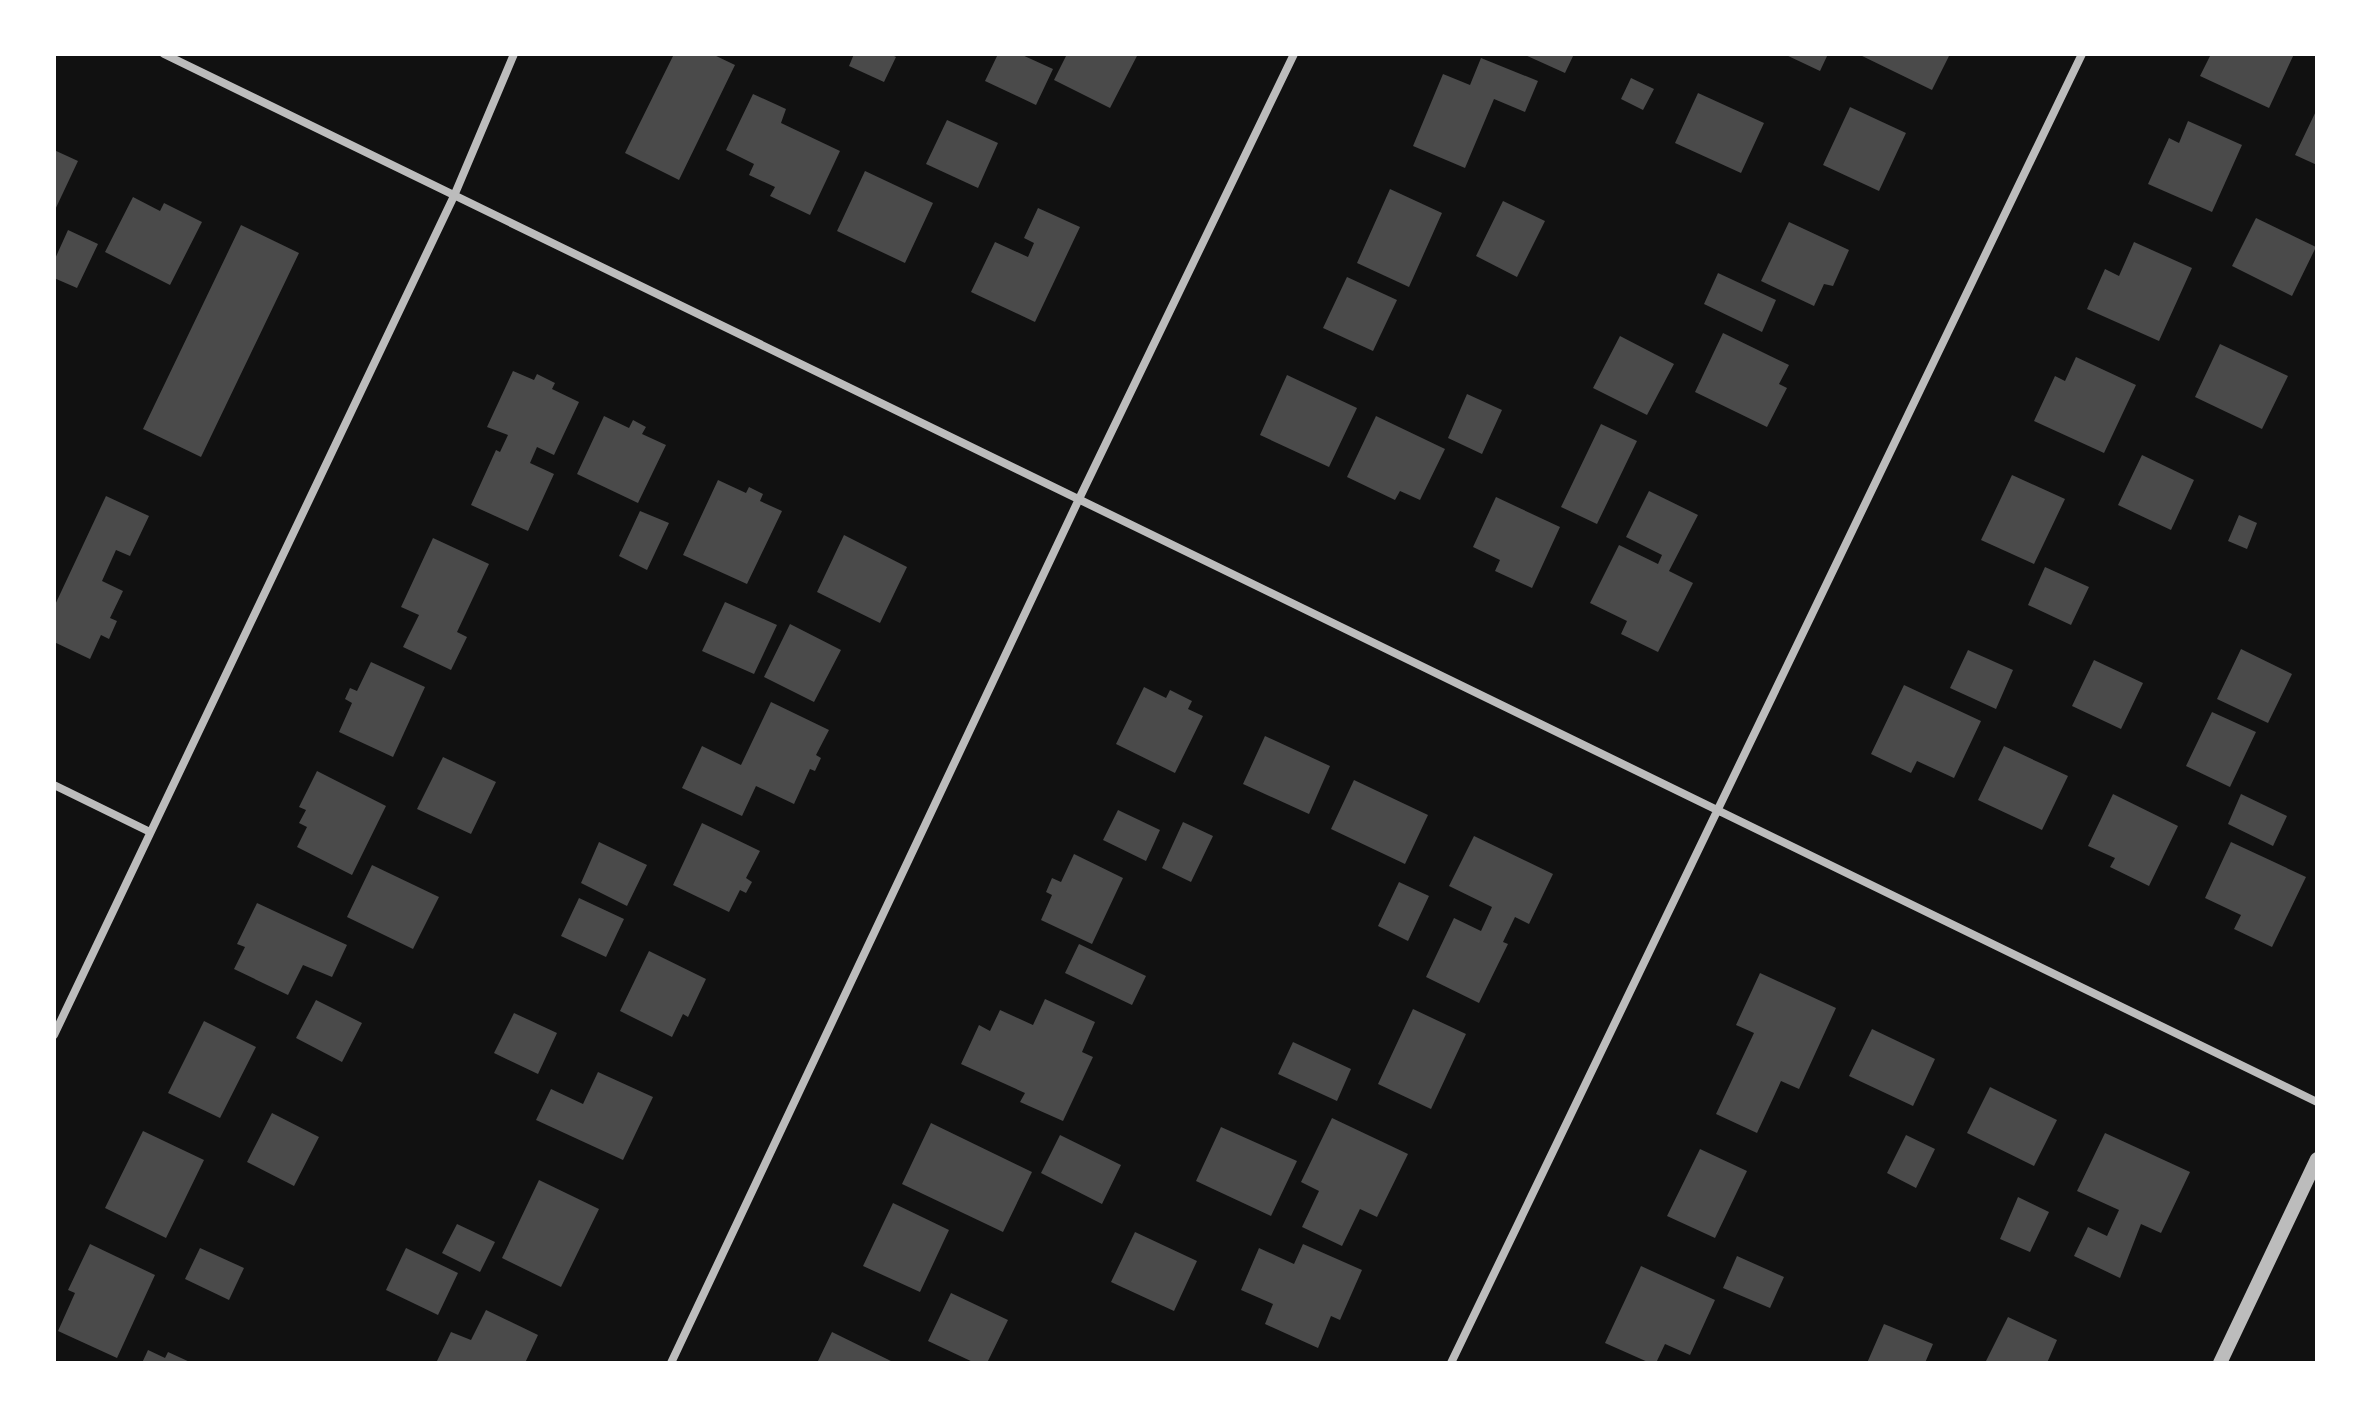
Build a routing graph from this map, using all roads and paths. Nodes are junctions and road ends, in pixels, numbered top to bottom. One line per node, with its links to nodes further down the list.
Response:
1 (164, 54): 5 (street)
2 (514, 54): 5 (street)
3 (1294, 54): 6 (street)
4 (2082, 54): 8 (street)
5 (454, 196): 6 (street); 9 (street)
6 (1079, 499): 8 (street); 13 (street)
7 (54, 785): 9 (street)
8 (1717, 810): 11 (street); 14 (street)
9 (150, 832): 10 (street)
10 (54, 1035)
11 (2317, 1102)
12 (2317, 1159): 15 (street)
13 (671, 1363)
14 (1451, 1363)
15 (2220, 1363)

